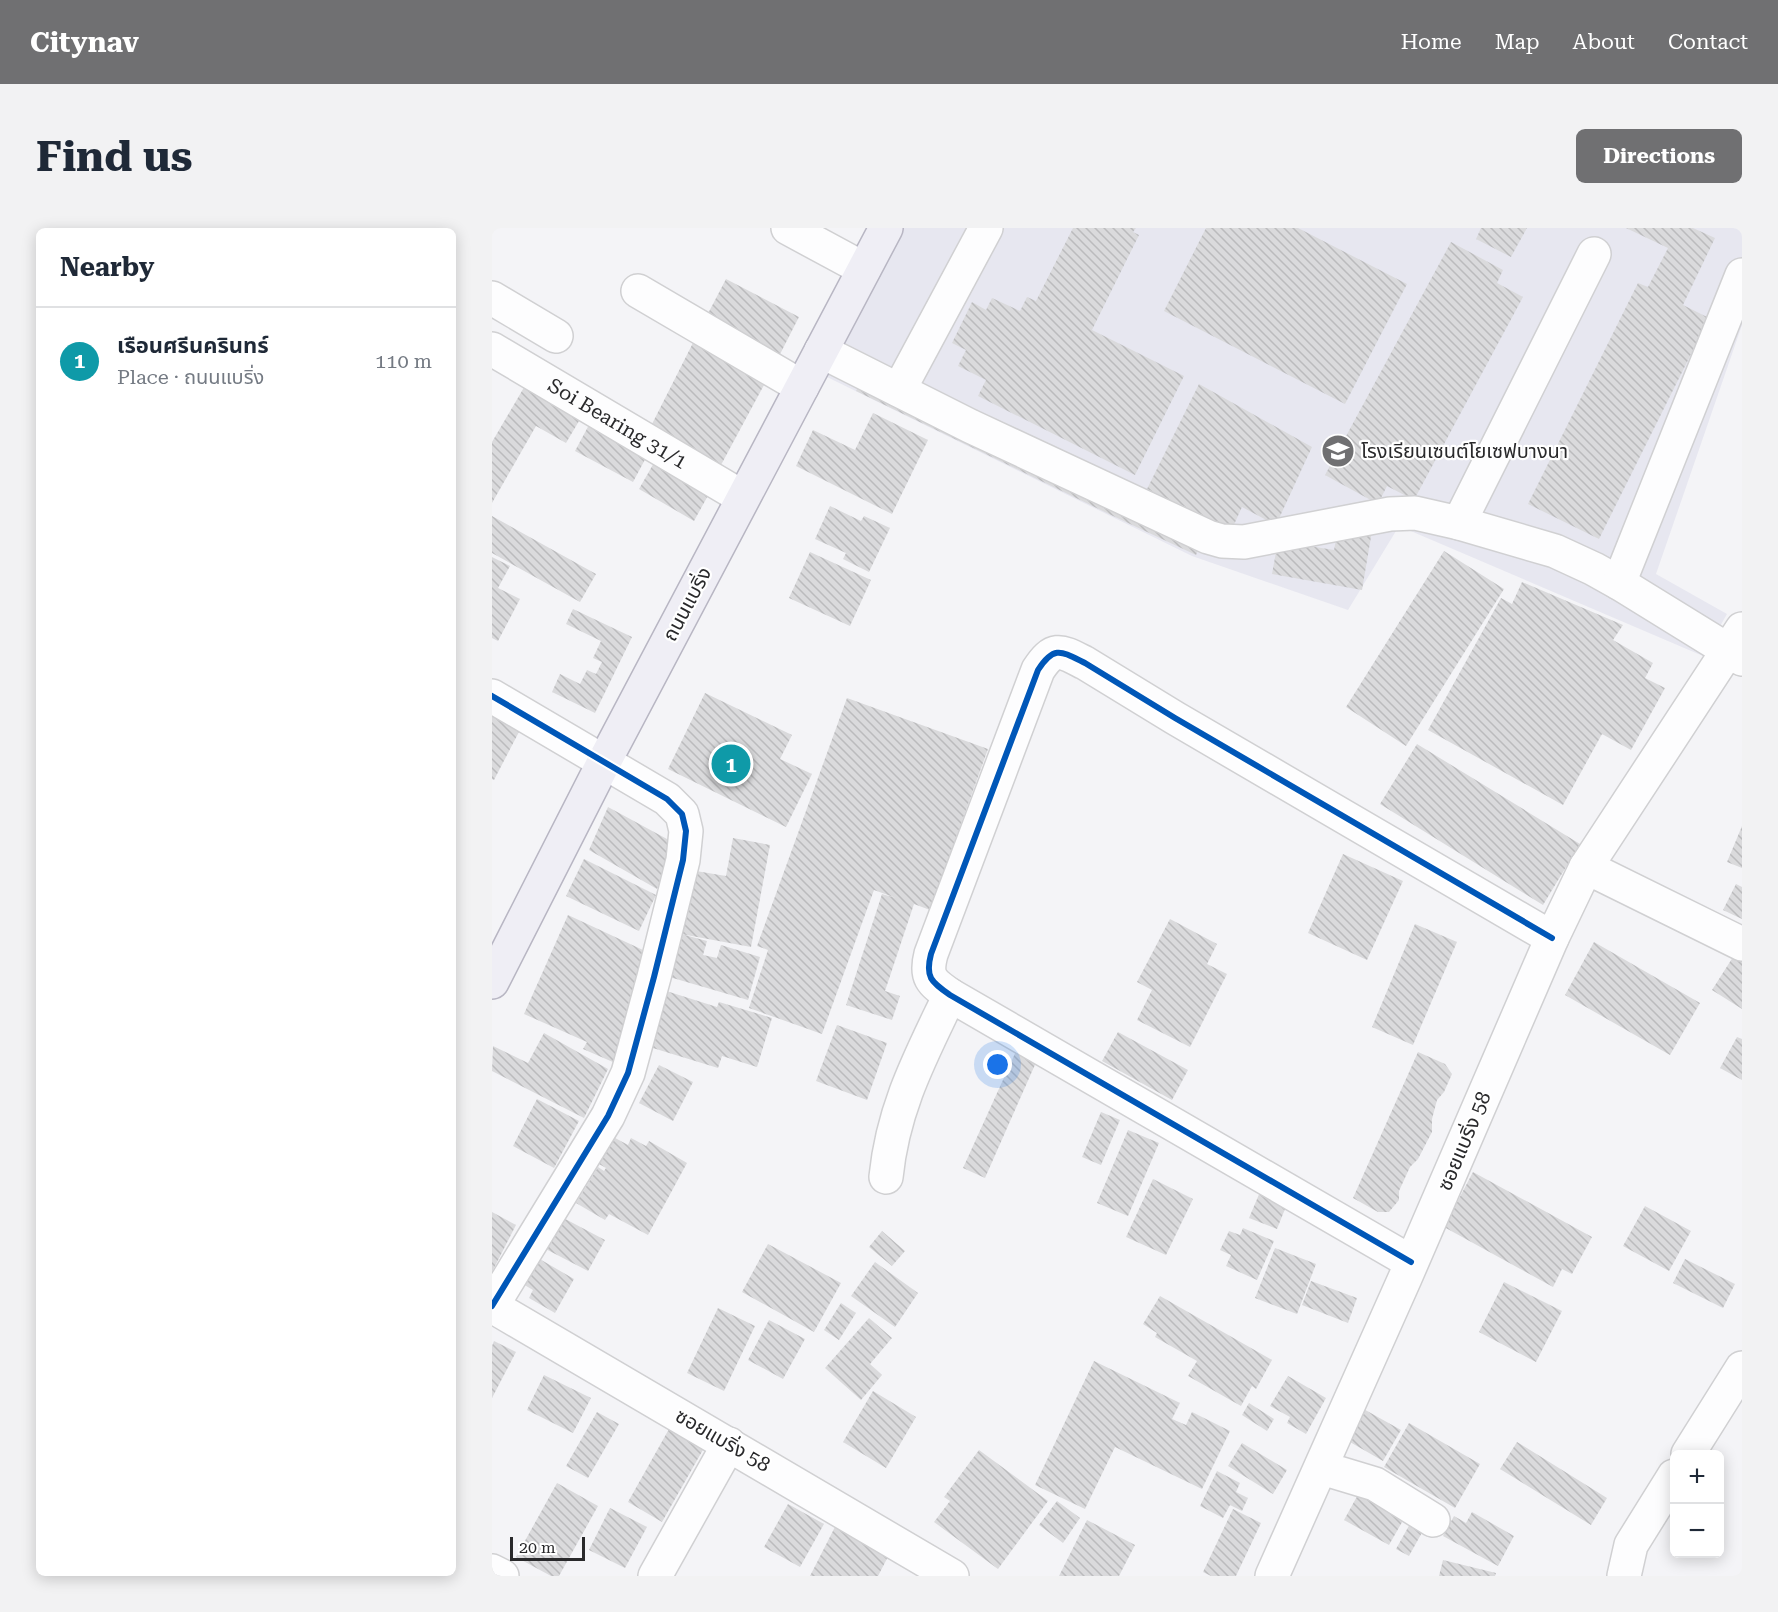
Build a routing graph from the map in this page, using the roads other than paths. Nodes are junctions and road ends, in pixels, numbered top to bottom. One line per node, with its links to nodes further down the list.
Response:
1 (788, 228): 5 (street)
2 (886, 228): 5 (main road, ถนนแบริ่ง)
3 (986, 228): 13 (street)
4 (1594, 254): 15 (street)
5 (864, 269): 11 (main road, ถนนแบริ่ง)
6 (1742, 274): 16 (street)
7 (638, 291): 12 (street)
8 (492, 298): 9 (street)
9 (556, 336)
10 (492, 348): 14 (street, Soi Bearing 31/1)
11 (821, 351): 12 (main road, ถนนแบริ่ง); 13 (street)
12 (802, 387): 14 (main road, ถนนแบริ่ง)
13 (899, 390): 15 (street)
14 (742, 497): 19 (main road, ถนนแบริ่ง)
15 (1459, 523): 16 (street)
16 (1620, 583): 17 (street)
17 (1737, 646): 20 (street, ซอยแบริ่ง 58)
18 (492, 696): 19 (street)
19 (604, 762): 23 (main road, ถนนแบริ่ง); 27 (street)
20 (1586, 867): 21 (street, ซอยแบริ่ง 58); 22 (street)
21 (1552, 938): 24 (street); 26 (street, ซอยแบริ่ง 58)
22 (1742, 944)
23 (492, 982)
24 (950, 995): 25 (street); 26 (street)
25 (886, 1177)
26 (1411, 1262): 31 (street, ซอยแบริ่ง 58)
27 (492, 1306): 29 (street, ซอยแบริ่ง 58)
28 (1742, 1368): 30 (street)
29 (729, 1444): 34 (street, ซอยแบริ่ง 58); 37 (street)
30 (1691, 1450)
31 (1322, 1468): 33 (street); 39 (street, ซอยแบริ่ง 58)
32 (1670, 1482): 40 (street)
33 (1432, 1520)
34 (908, 1565): 38 (street, ซอยแบริ่ง 58)
35 (492, 1570): 36 (street)
36 (502, 1576)
37 (655, 1576)
38 (952, 1576)
39 (1272, 1576)
40 (1624, 1576)

